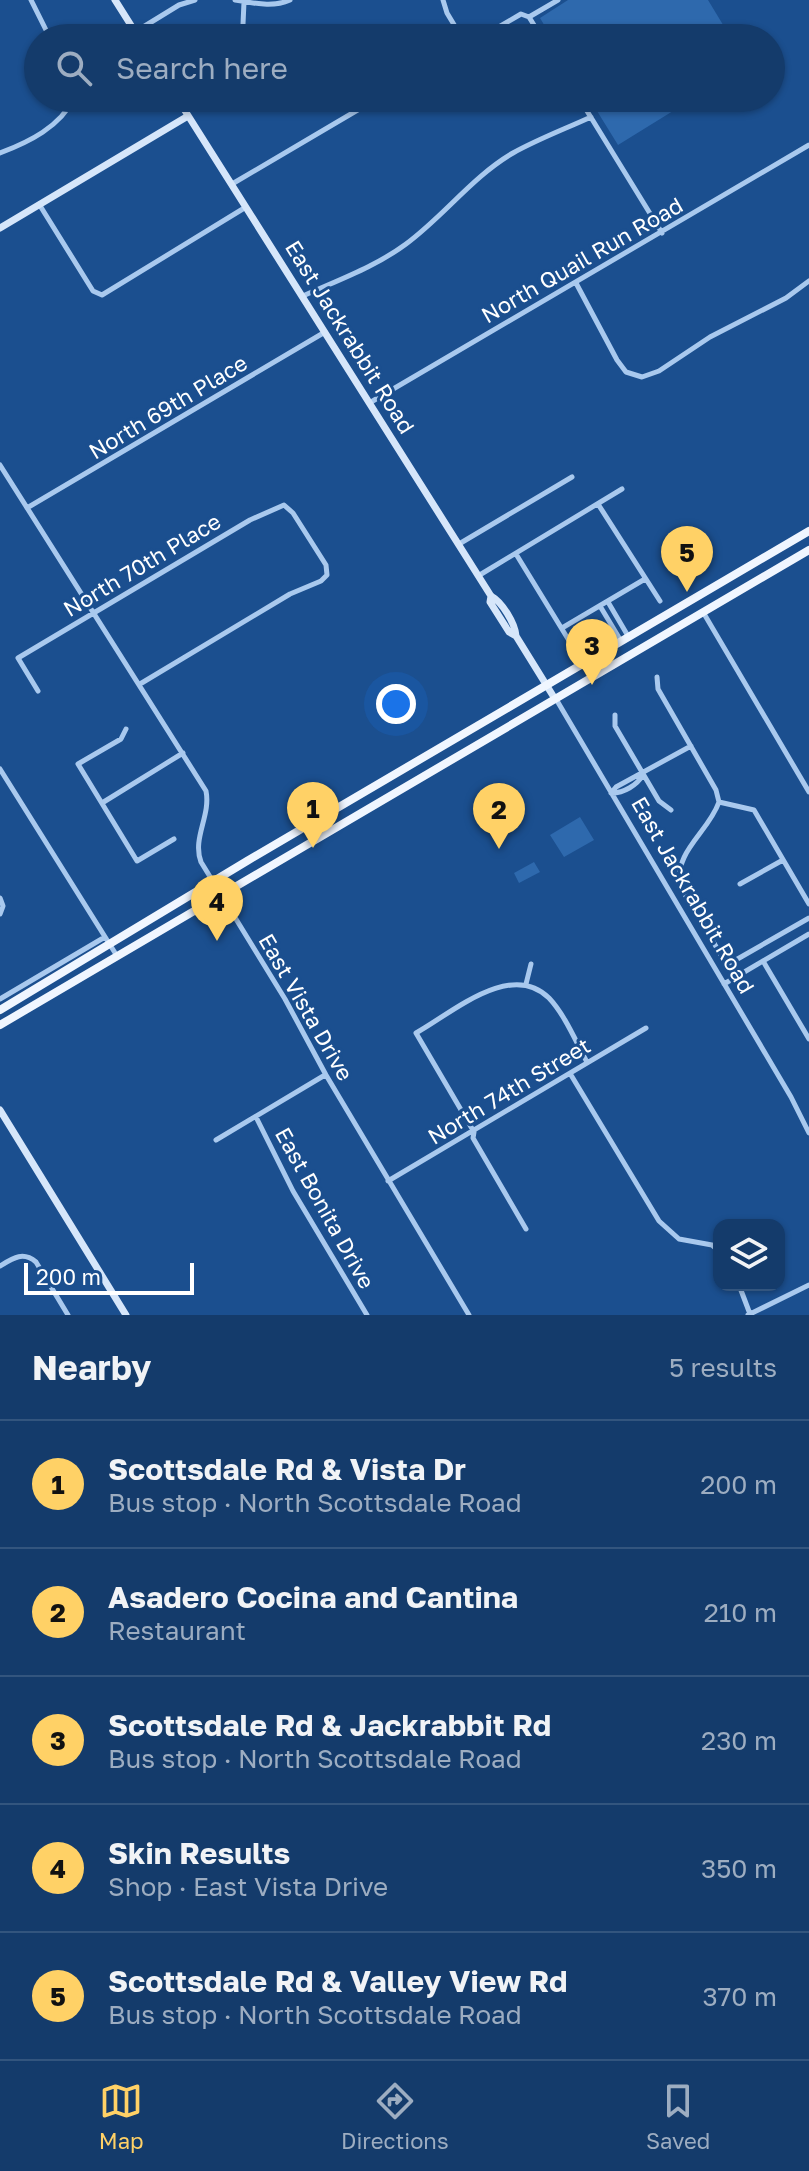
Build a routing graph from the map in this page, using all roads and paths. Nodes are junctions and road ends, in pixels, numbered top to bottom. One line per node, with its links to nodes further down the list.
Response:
1 (31, 0): 11 (street)
2 (115, 0): 12 (street)
3 (195, 0): 13 (street)
4 (235, 0): 8 (street)
5 (290, 0): 9 (street)
6 (443, 0): 15 (street)
7 (558, 0): 10 (street)
8 (244, 2): 9 (street); 14 (street)
9 (280, 2)
10 (529, 17): 16 (street); 17 (street)
11 (43, 24)
12 (130, 24)
13 (152, 24)
14 (243, 24)
15 (454, 24)
16 (504, 24)
17 (533, 24)
18 (66, 112): 25 (street)
19 (186, 112): 22 (street, East Jackrabbit Road)
20 (354, 112): 26 (street)
21 (588, 112): 23 (street)
22 (188, 116): 26 (street, East Jackrabbit Road); 27 (street)
23 (591, 117): 30 (street); 33 (street)
24 (809, 145): 30 (street, North Quail Run Road)
25 (0, 153)
26 (232, 184): 28 (street, East Jackrabbit Road)
27 (39, 204): 28 (street); 29 (street)
28 (246, 207): 33 (street, East Jackrabbit Road)
29 (0, 228)
30 (662, 233): 32 (street, North Quail Run Road)
31 (809, 281): 32 (street)
32 (576, 283): 35 (street, North Quail Run Road)
33 (303, 296): 34 (street, East Jackrabbit Road)
34 (325, 332): 35 (street, East Jackrabbit Road); 40 (street, North 69th Place)
35 (371, 402): 42 (street, East Jackrabbit Road)
36 (0, 466): 40 (street, East Vista Drive)
37 (572, 477): 42 (street)
38 (622, 489): 39 (street)
39 (598, 504): 44 (street); 46 (street)
40 (27, 508): 50 (street, East Vista Drive)
41 (809, 531): 53 (main road)
42 (459, 544): 45 (street, East Jackrabbit Road)
43 (809, 550): 51 (main road)
44 (516, 554): 45 (street); 52 (street)
45 (478, 576): 57 (street, East Jackrabbit Road)
46 (645, 579): 47 (street); 48 (street)
47 (660, 601)
48 (608, 602): 49 (street); 53 (street)
49 (600, 606): 52 (street); 53 (street)
50 (94, 612): 56 (street, East Vista Drive); 56 (street, North 70th Place); 58 (street, North 70th Place)
51 (703, 612): 59 (main road); 70 (street)
52 (562, 628): 54 (street)
53 (625, 639): 57 (main road)
54 (576, 652)
55 (657, 677): 62 (street)
56 (140, 684): 63 (street, East Vista Drive)
57 (546, 685): 59 (street, East Jackrabbit Road); 64 (main road)
58 (38, 691)
59 (555, 699): 65 (main road); 71 (street, East Jackrabbit Road)
60 (615, 715): 67 (street)
61 (126, 729): 73 (street)
62 (691, 746): 67 (street); 72 (street)
63 (183, 753): 73 (street); 77 (street, East Vista Drive)
64 (429, 754): 65 (main road); 68 (main road)
65 (437, 768): 69 (main road)
66 (0, 769): 85 (street)
67 (643, 774): 71 (street); 74 (street)
68 (393, 775): 69 (main road); 77 (main road)
69 (400, 790): 79 (main road)
70 (809, 792)
71 (611, 793): 90 (street, East Jackrabbit Road)
72 (719, 802): 76 (street); 83 (street)
73 (102, 803): 75 (street)
74 (671, 810)
75 (174, 839)
76 (783, 860): 78 (street); 81 (street)
77 (213, 882): 79 (street, East Vista Drive); 85 (main road)
78 (740, 884)
79 (221, 895): 86 (main road); 97 (street, East Vista Drive)
80 (0, 898): 82 (street)
81 (809, 904)
82 (1, 912)
83 (809, 918)
84 (809, 934): 87 (street)
85 (108, 941): 86 (street); 91 (street); 92 (main road)
86 (117, 956): 93 (main road)
87 (763, 961): 90 (street); 95 (street)
88 (531, 964): 89 (street)
89 (526, 984): 96 (street); 101 (street)
90 (724, 984): 102 (street, East Jackrabbit Road)
91 (0, 999)
92 (0, 1010)
93 (0, 1025)
94 (646, 1028): 96 (street, North 74th Street)
95 (809, 1039)
96 (587, 1062): 98 (street, North 74th Street)
97 (326, 1075): 100 (street); 104 (street, East Vista Drive)
98 (571, 1075): 101 (street, North 74th Street); 106 (street)
99 (0, 1110): 111 (street)
100 (256, 1117): 103 (street); 112 (street, East Bonita Drive)
101 (474, 1132): 104 (street, North 74th Street); 105 (street)
102 (809, 1133)
103 (216, 1140)
104 (388, 1181): 113 (street, East Vista Drive)
105 (526, 1229)
106 (713, 1246)
107 (0, 1266): 110 (street)
108 (809, 1285): 114 (street)
109 (741, 1291): 114 (street)
110 (68, 1315)
111 (126, 1315)
112 (367, 1315)
113 (469, 1315)
114 (750, 1315)

